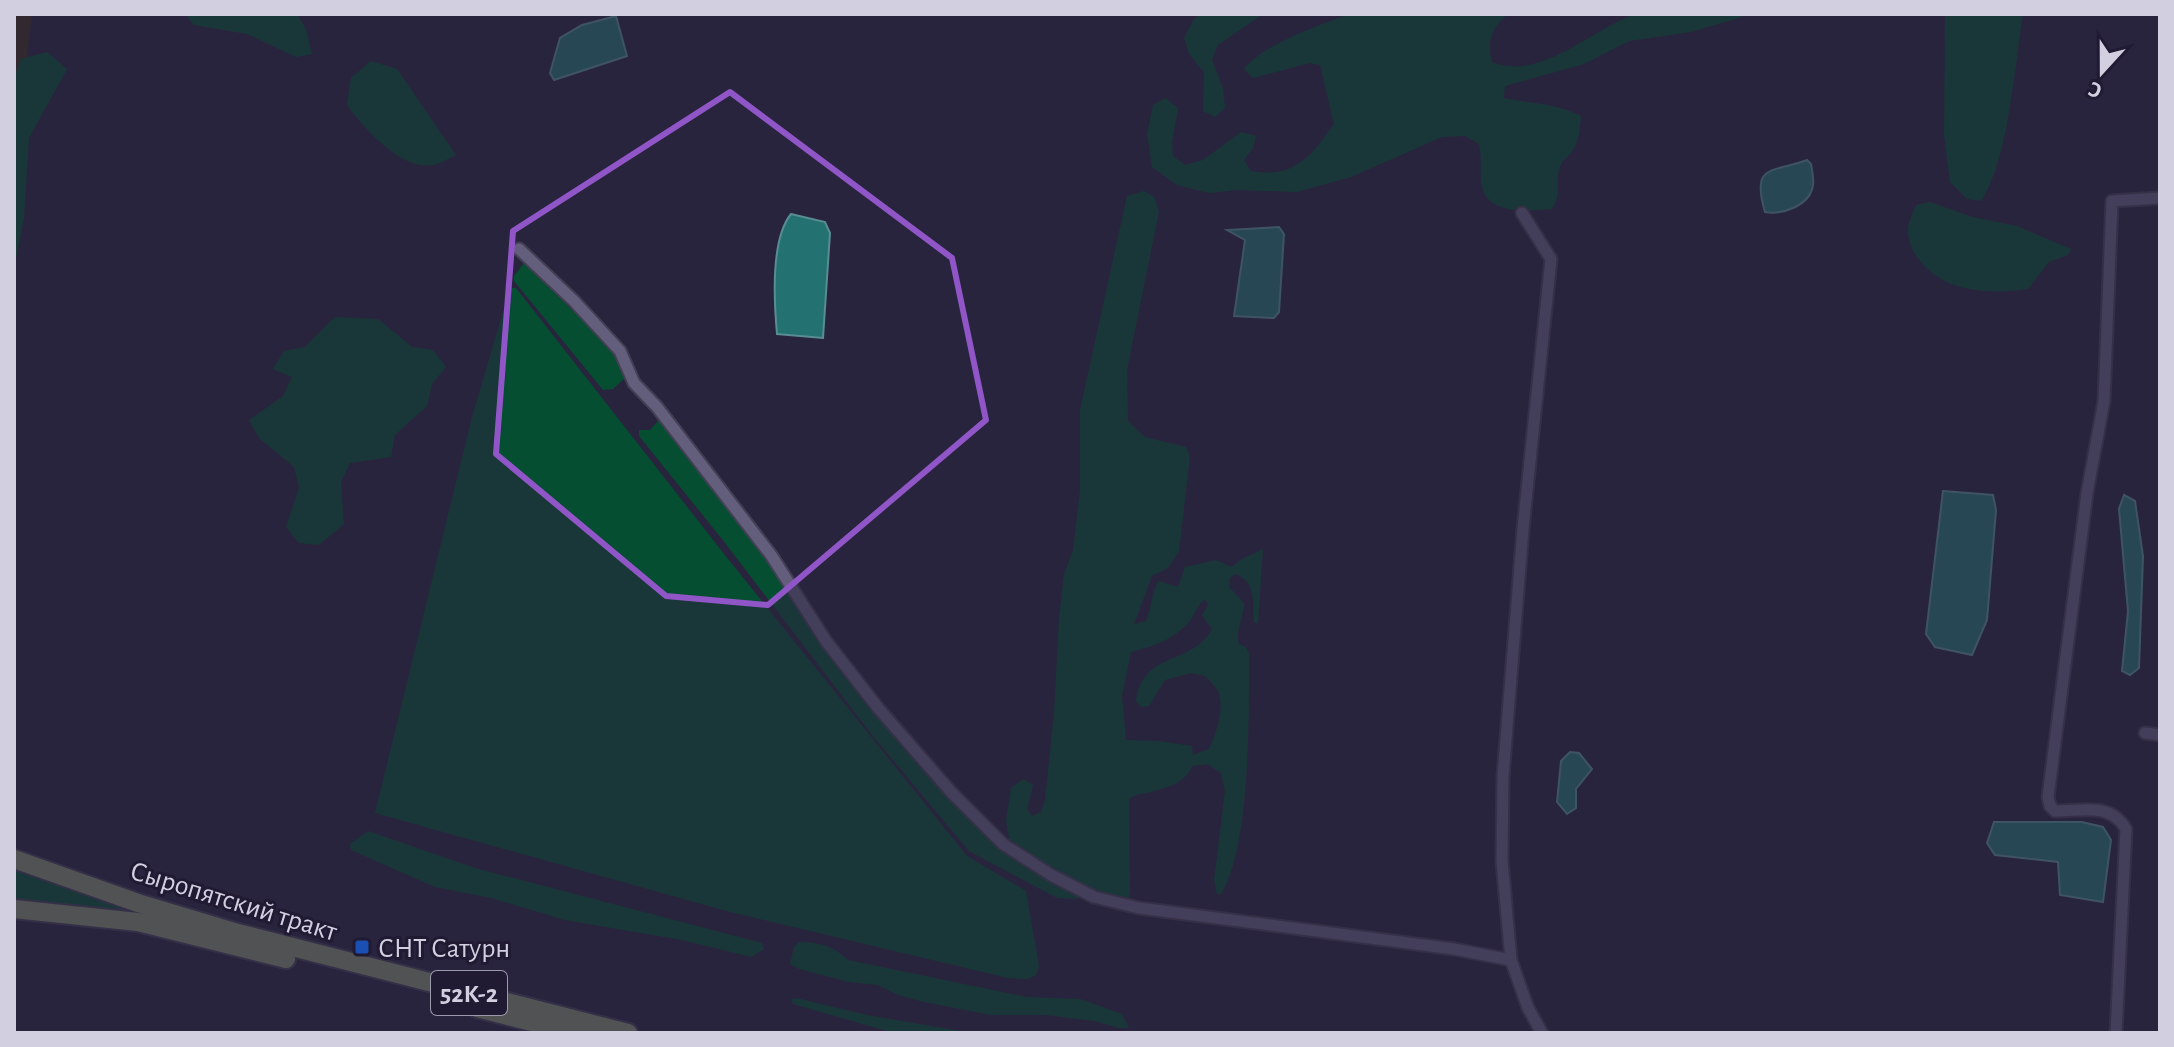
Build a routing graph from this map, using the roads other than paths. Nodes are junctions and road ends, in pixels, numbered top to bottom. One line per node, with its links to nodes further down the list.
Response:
1 (2160, 198): 12 (street)
2 (1522, 213): 8 (street)
3 (519, 249): 8 (street)
4 (2145, 733): 5 (street)
5 (2160, 735)
6 (14, 859): 10 (main road, Сыропятский тракт / 52К-2)
7 (14, 909): 9 (main road, Сыропятский тракт / 52К-2)
8 (1511, 960): 11 (street)
9 (575, 1033)
10 (628, 1033)
11 (1542, 1033)
12 (2116, 1033)

